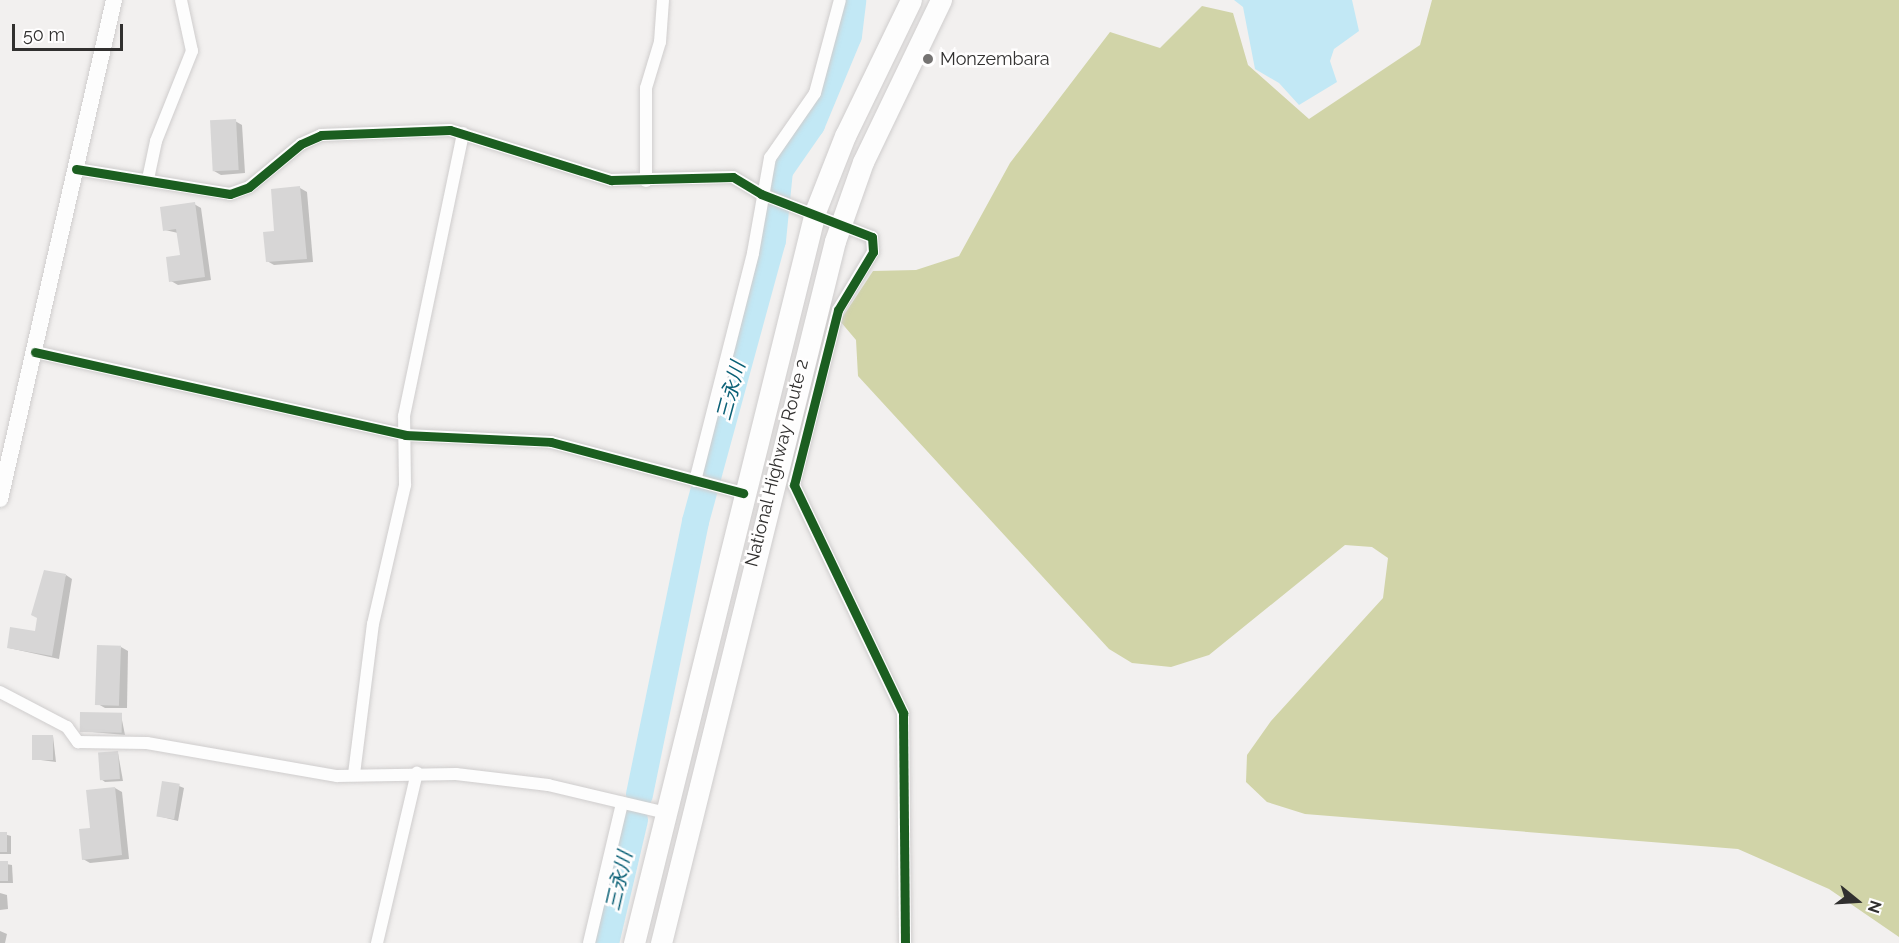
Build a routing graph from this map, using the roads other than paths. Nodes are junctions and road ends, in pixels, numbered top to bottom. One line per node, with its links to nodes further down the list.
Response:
1 (114, 0): 8 (street)
2 (181, 0): 9 (street)
3 (663, 0): 10 (street)
4 (840, 0): 11 (street)
5 (911, 0): 12 (highway, National Highway Route 2)
6 (941, 0): 13 (highway, National Highway Route 2)
7 (463, 133): 9 (street); 10 (street); 15 (street)
8 (76, 169): 9 (street); 14 (street)
9 (148, 179)
10 (646, 181): 11 (street)
11 (764, 195): 12 (street); 17 (street)
12 (807, 209): 13 (street); 18 (highway, National Highway Route 2)
13 (842, 221): 28 (highway, National Highway Route 2); 29 (street)
14 (35, 352): 15 (street); 16 (street)
15 (405, 435): 17 (street); 22 (street)
16 (5, 455): 19 (street)
17 (698, 482): 18 (street)
18 (734, 491): 24 (highway, National Highway Route 2)
19 (0, 499)
20 (0, 692): 22 (street)
21 (417, 773): 22 (street); 23 (street); 25 (street)
22 (354, 774)
23 (622, 803): 24 (street); 26 (street)
24 (666, 813): 27 (highway, National Highway Route 2)
25 (377, 943)
26 (589, 943)
27 (634, 943)
28 (661, 943)
29 (905, 943)

